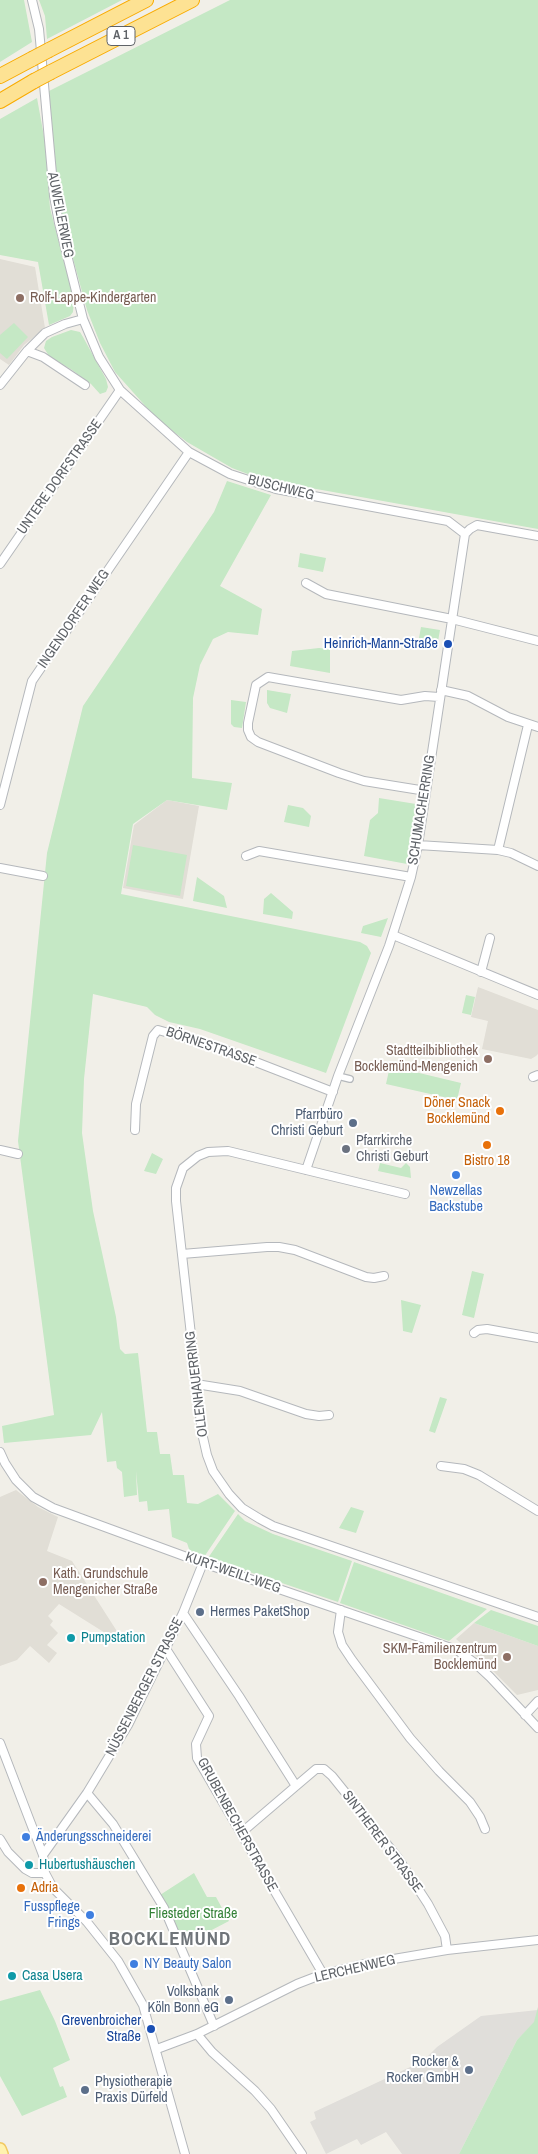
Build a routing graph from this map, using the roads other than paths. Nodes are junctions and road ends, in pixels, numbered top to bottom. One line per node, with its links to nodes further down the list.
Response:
1 (32, 0): 6 (street, AUWEILERWEG)
2 (146, 0): 4 (highway, A 1, bridge)
3 (192, 0): 5 (highway, A 1, bridge)
4 (0, 76)
5 (0, 101)
6 (83, 319): 7 (street); 10 (street, AUWEILERWEG)
7 (27, 350): 8 (street); 9 (street)
8 (0, 385)
9 (85, 385)
10 (120, 390): 11 (street, BUSCHWEG); 14 (street, UNTERE DORFSTRASSE)
11 (189, 452): 12 (street, BUSCHWEG); 22 (street, INGENDORFER WEG)
12 (468, 531): 13 (street); 16 (street, SCHUMACHERRING)
13 (538, 536)
14 (0, 564)
15 (306, 583): 16 (street)
16 (452, 619): 17 (street); 18 (street, SCHUMACHERRING)
17 (538, 641)
18 (440, 694): 19 (street); 21 (street, SCHUMACHERRING); 21 (street)
19 (528, 725): 20 (street); 24 (street)
20 (538, 728)
21 (426, 791): 23 (street, SCHUMACHERRING)
22 (0, 805)
23 (418, 845): 24 (street); 29 (street, SCHUMACHERRING)
24 (498, 850): 26 (street)
25 (246, 856): 29 (street)
26 (538, 866)
27 (0, 868): 28 (street)
28 (43, 876)
29 (411, 877): 30 (street, SCHUMACHERRING)
30 (393, 935): 32 (street); 34 (street, SCHUMACHERRING)
31 (490, 938): 32 (street)
32 (481, 972): 33 (street)
33 (538, 995)
34 (338, 1076): 35 (street); 36 (street, SCHUMACHERRING)
35 (350, 1079)
36 (333, 1092): 37 (street, BÖRNESTRASSE); 40 (street, SCHUMACHERRING)
37 (135, 1130)
38 (0, 1150): 39 (street)
39 (18, 1154)
40 (306, 1170): 41 (street, OLLENHAUERRING); 42 (street, OLLENHAUERRING)
41 (405, 1194)
42 (182, 1254): 43 (street); 46 (street, OLLENHAUERRING)
43 (384, 1276)
44 (474, 1333): 45 (street)
45 (538, 1338)
46 (196, 1384): 47 (street); 54 (street, OLLENHAUERRING)
47 (329, 1415)
48 (0, 1452): 51 (street, KURT-WEILL-WEG)
49 (441, 1466): 50 (street)
50 (538, 1511)
51 (203, 1563): 52 (street, KURT-WEILL-WEG); 53 (street, NÜSSENBERGER STRASSE)
52 (341, 1610): 57 (street, KURT-WEILL-WEG); 62 (street)
53 (183, 1613): 55 (street, NÜSSENBERGER STRASSE); 60 (street)
54 (538, 1617)
55 (166, 1649): 61 (street, NÜSSENBERGER STRASSE); 63 (street, GRUBENBECHERSTRASSE)
56 (538, 1701): 57 (street)
57 (525, 1715): 58 (street, KURT-WEILL-WEG)
58 (538, 1728)
59 (0, 1742): 65 (street)
60 (296, 1786): 63 (street, SINTHERER STRASSE); 68 (street, SINTHERER STRASSE)
61 (87, 1793): 65 (street, NÜSSENBERGER STRASSE); 70 (street)
62 (485, 1829)
63 (241, 1833): 69 (street, GRUBENBECHERSTRASSE)
64 (0, 1839): 66 (street)
65 (44, 1855): 66 (street)
66 (45, 1873): 72 (street)
67 (538, 1940): 68 (street, LERCHENWEG)
68 (448, 1950): 69 (street, LERCHENWEG)
69 (323, 1974): 70 (street, LERCHENWEG)
70 (214, 2026): 71 (street, LERCHENWEG)
71 (197, 2034): 72 (street, LERCHENWEG); 76 (street)
72 (157, 2049): 75 (street)
73 (0, 2149): 74 (main road)
74 (2, 2154)
75 (185, 2154)
76 (302, 2154)

